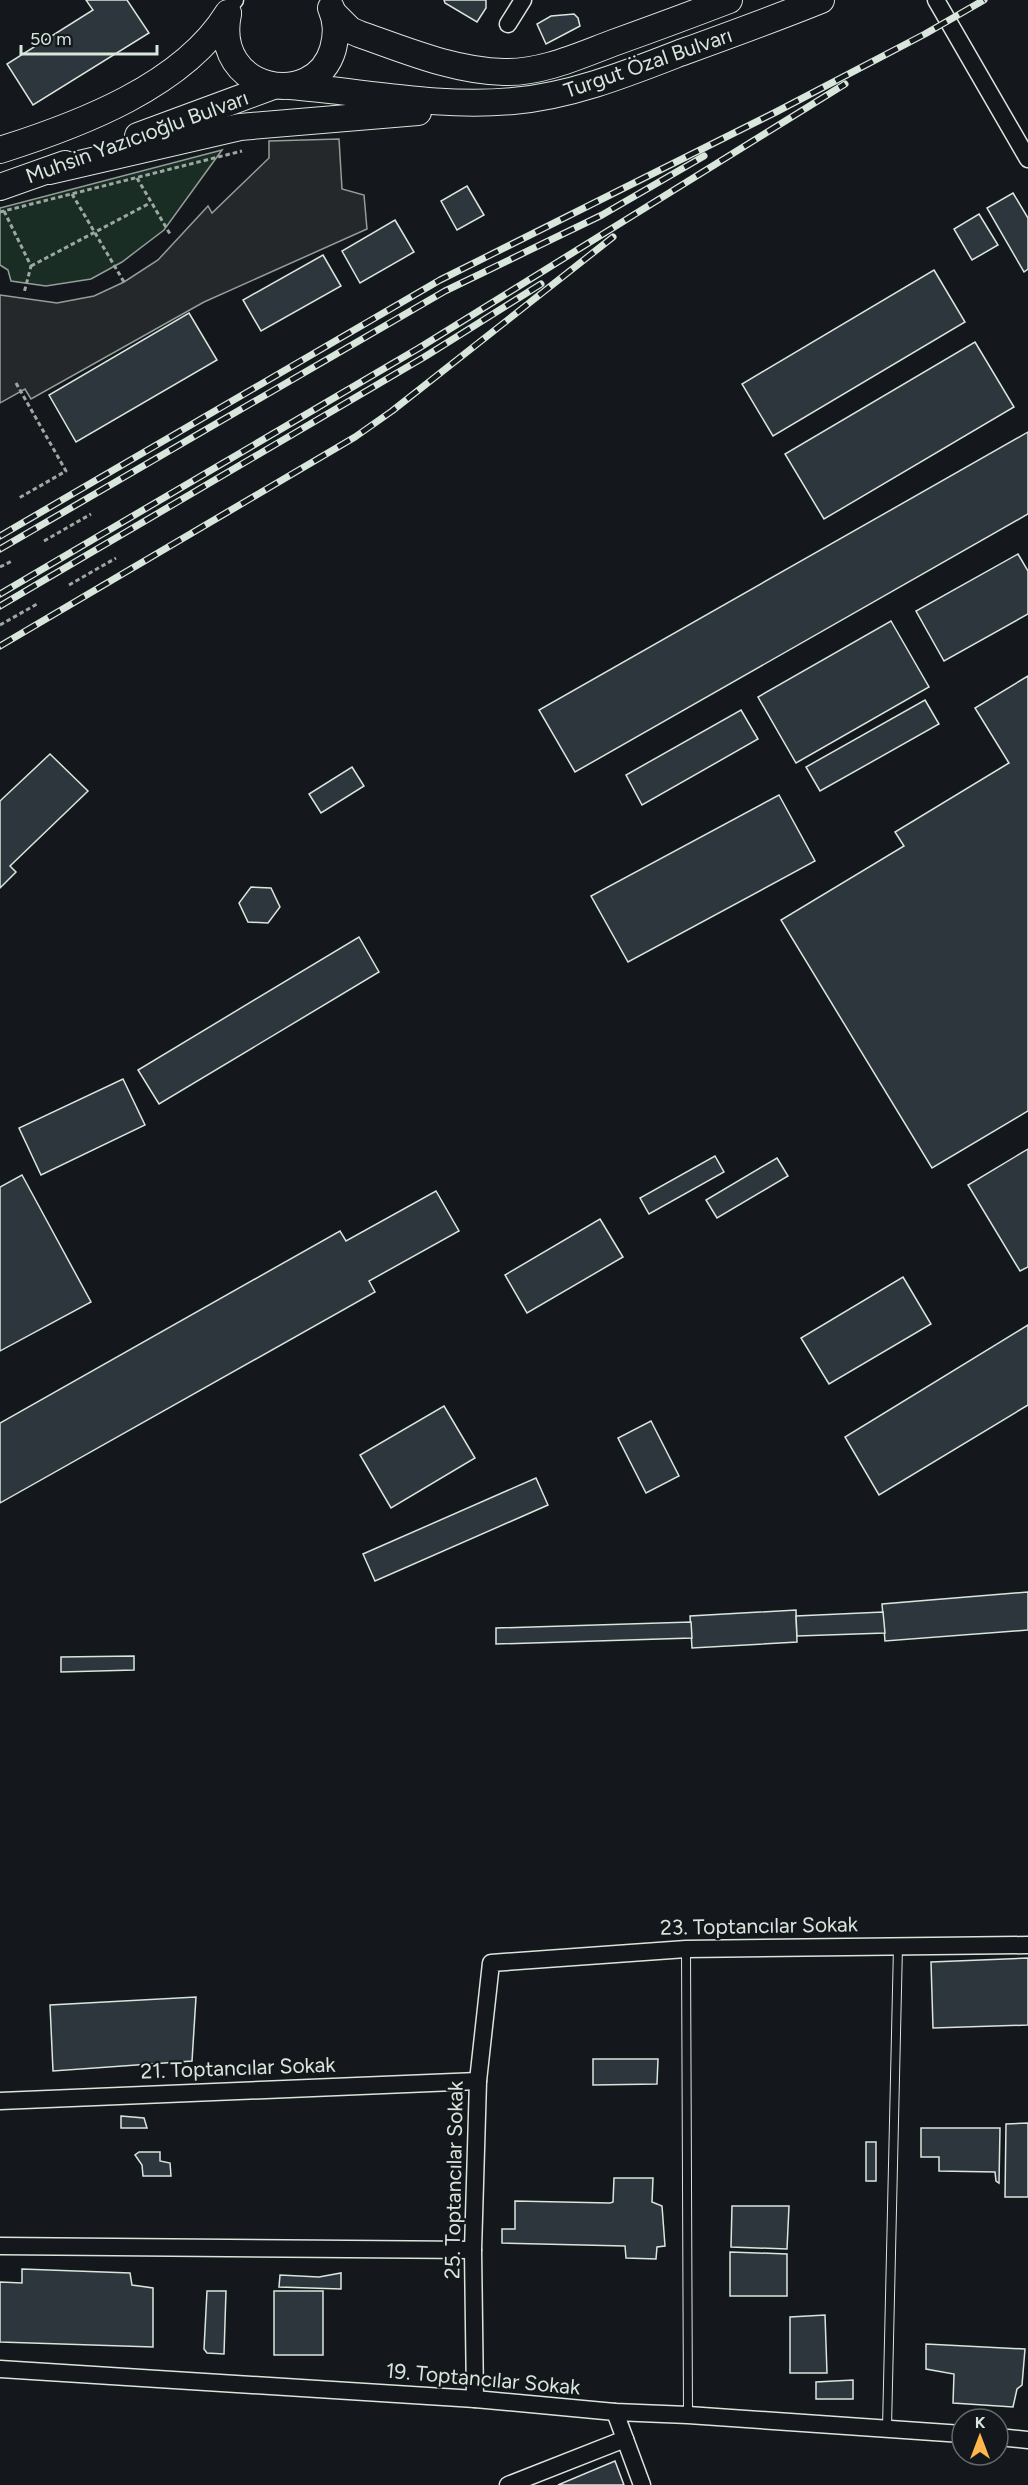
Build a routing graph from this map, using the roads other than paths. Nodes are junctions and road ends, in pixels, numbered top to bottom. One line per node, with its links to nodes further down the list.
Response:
1 (523, 0): 7 (street)
2 (729, 0): 6 (main road, Turgut Özal Bulvarı)
3 (821, 0): 9 (main road, Turgut Özal Bulvarı)
4 (936, 0): 11 (street)
5 (233, 4): 8 (main road); 10 (main road, Muhsin Yazıcıoğlu Bulvarı)
6 (330, 5): 8 (main road, Muhsin Yazıcıoğlu Bulvarı)
7 (508, 24)
8 (281, 86): 9 (main road, Turgut Özal Bulvarı); 12 (main road, Muhsin Yazıcıoğlu Bulvarı)
9 (468, 103): 12 (main road)
10 (0, 150)
11 (1028, 159)
12 (49, 171): 13 (main road, Muhsin Yazıcıoğlu Bulvarı)
13 (1, 203)
14 (1028, 1945): 15 (street, 23. Toptancılar Sokak)
15 (898, 1946): 16 (street, 23. Toptancılar Sokak); 26 (lane)
16 (686, 1949): 17 (street, 23. Toptancılar Sokak); 25 (lane)
17 (491, 1963): 18 (street, 25. Toptancılar Sokak)
18 (478, 2081): 19 (street, 21. Toptancılar Sokak); 21 (street, 25. Toptancılar Sokak)
19 (0, 2101)
20 (0, 2246): 21 (street)
21 (473, 2250): 23 (street, 25. Toptancılar Sokak)
22 (0, 2369): 23 (street, 19. Toptancılar Sokak)
23 (476, 2399): 24 (street, 19. Toptancılar Sokak)
24 (615, 2412): 25 (street, 19. Toptancılar Sokak); 29 (street)
25 (688, 2415): 26 (street, 19. Toptancılar Sokak)
26 (887, 2428): 27 (street, 19. Toptancılar Sokak)
27 (950, 2433)
28 (1010, 2438): 30 (street)
29 (625, 2439): 31 (street); 32 (street)
30 (1028, 2440)
31 (508, 2485)
32 (642, 2485)

